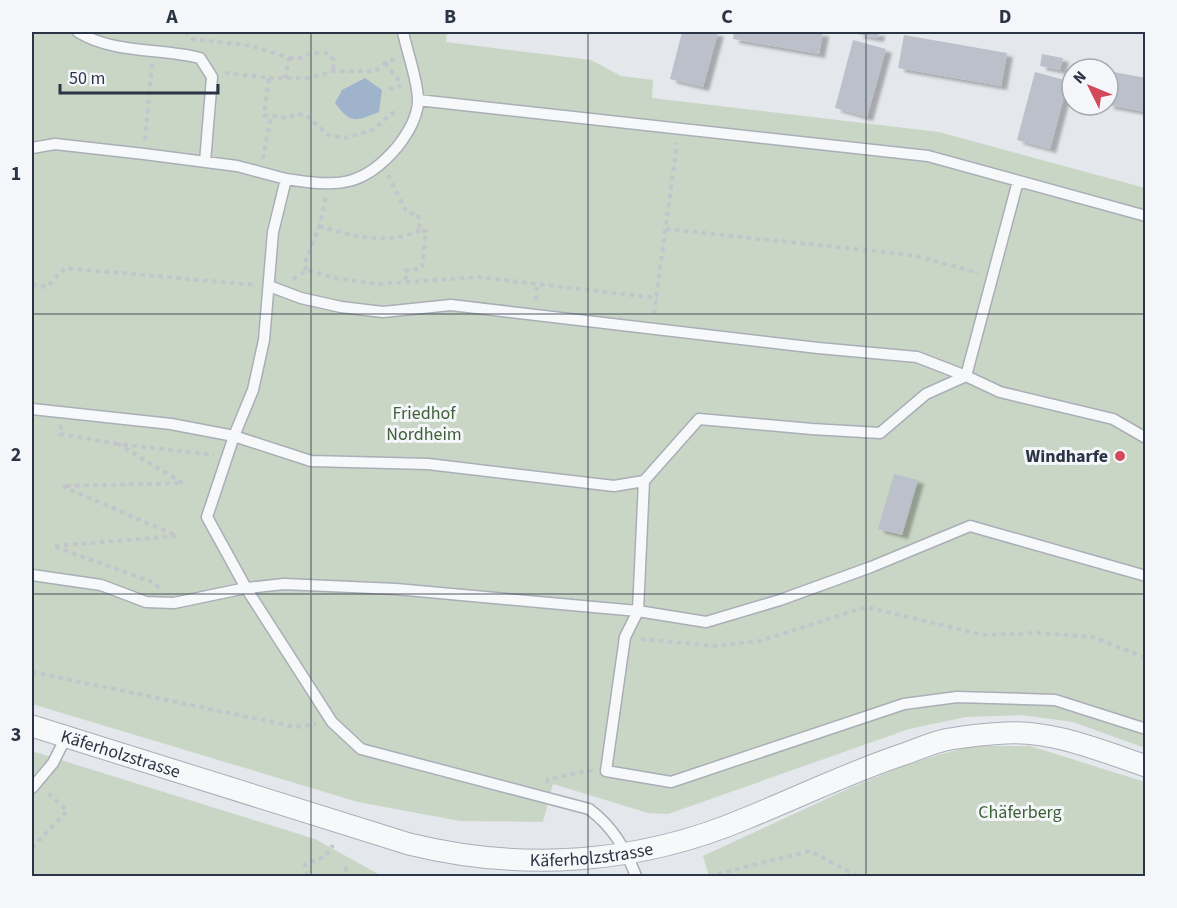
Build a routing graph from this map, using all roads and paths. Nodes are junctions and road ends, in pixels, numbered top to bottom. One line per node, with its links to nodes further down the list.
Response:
1 (78, 32): 4 (lane)
2 (185, 32): 6 (path)
3 (404, 32): 5 (lane)
4 (154, 51): 8 (lane); 20 (path)
5 (408, 54): 7 (path); 15 (lane)
6 (289, 58): 9 (path); 11 (path)
7 (385, 63): 9 (path); 12 (path)
8 (208, 71): 10 (path); 21 (lane)
9 (333, 71): 11 (path)
10 (269, 78): 11 (path); 17 (path)
11 (285, 78)
12 (402, 85): 13 (path); 14 (path)
13 (389, 89)
14 (402, 92)
15 (418, 100): 18 (lane); 22 (lane)
16 (403, 107): 17 (path)
17 (271, 116): 23 (path)
18 (679, 130): 25 (lane); 29 (path)
19 (32, 148): 20 (lane)
20 (144, 154): 21 (lane)
21 (205, 162): 23 (lane)
22 (383, 164): 26 (lane); 30 (path)
23 (260, 172): 24 (lane)
24 (286, 179): 26 (lane); 35 (lane)
25 (1018, 181): 27 (lane); 32 (lane)
26 (327, 184): 28 (path)
27 (1146, 216)
28 (320, 226): 30 (path); 31 (path)
29 (666, 229): 32 (path); 36 (path)
30 (420, 230): 33 (path)
31 (307, 270): 33 (path); 35 (path)
32 (993, 277): 38 (lane)
33 (406, 282): 36 (path)
34 (32, 285): 35 (path)
35 (273, 288): 37 (lane); 41 (lane)
36 (657, 298): 37 (path)
37 (653, 327): 38 (lane)
38 (966, 376): 42 (lane); 45 (lane)
39 (32, 409): 40 (lane)
40 (61, 413): 41 (lane); 43 (path)
41 (234, 436): 44 (lane); 45 (lane)
42 (1146, 438)
43 (118, 444): 44 (path); 49 (path)
44 (227, 456): 48 (lane)
45 (644, 481): 50 (lane)
46 (32, 575): 49 (lane)
47 (1146, 576): 50 (lane)
48 (246, 588): 49 (lane); 50 (lane); 54 (lane)
49 (174, 603)
50 (638, 611): 51 (lane)
51 (625, 637): 52 (path); 59 (lane)
52 (1146, 658)
53 (32, 672): 54 (path)
54 (332, 722): 62 (lane)
55 (32, 726): 57 (street, Käferholzstrasse)
56 (1146, 729): 59 (lane)
57 (66, 737): 60 (lane); 65 (street, Käferholzstrasse)
58 (1146, 766): 65 (street, Käferholzstrasse)
59 (606, 771): 62 (path)
60 (32, 788)
61 (49, 794): 64 (path)
62 (542, 797): 65 (lane)
63 (333, 845): 67 (path)
64 (32, 848)
65 (628, 855): 69 (lane)
66 (345, 867): 68 (path)
67 (307, 876)
68 (348, 876)
69 (636, 876)
70 (709, 876): 71 (path)
71 (857, 876)

